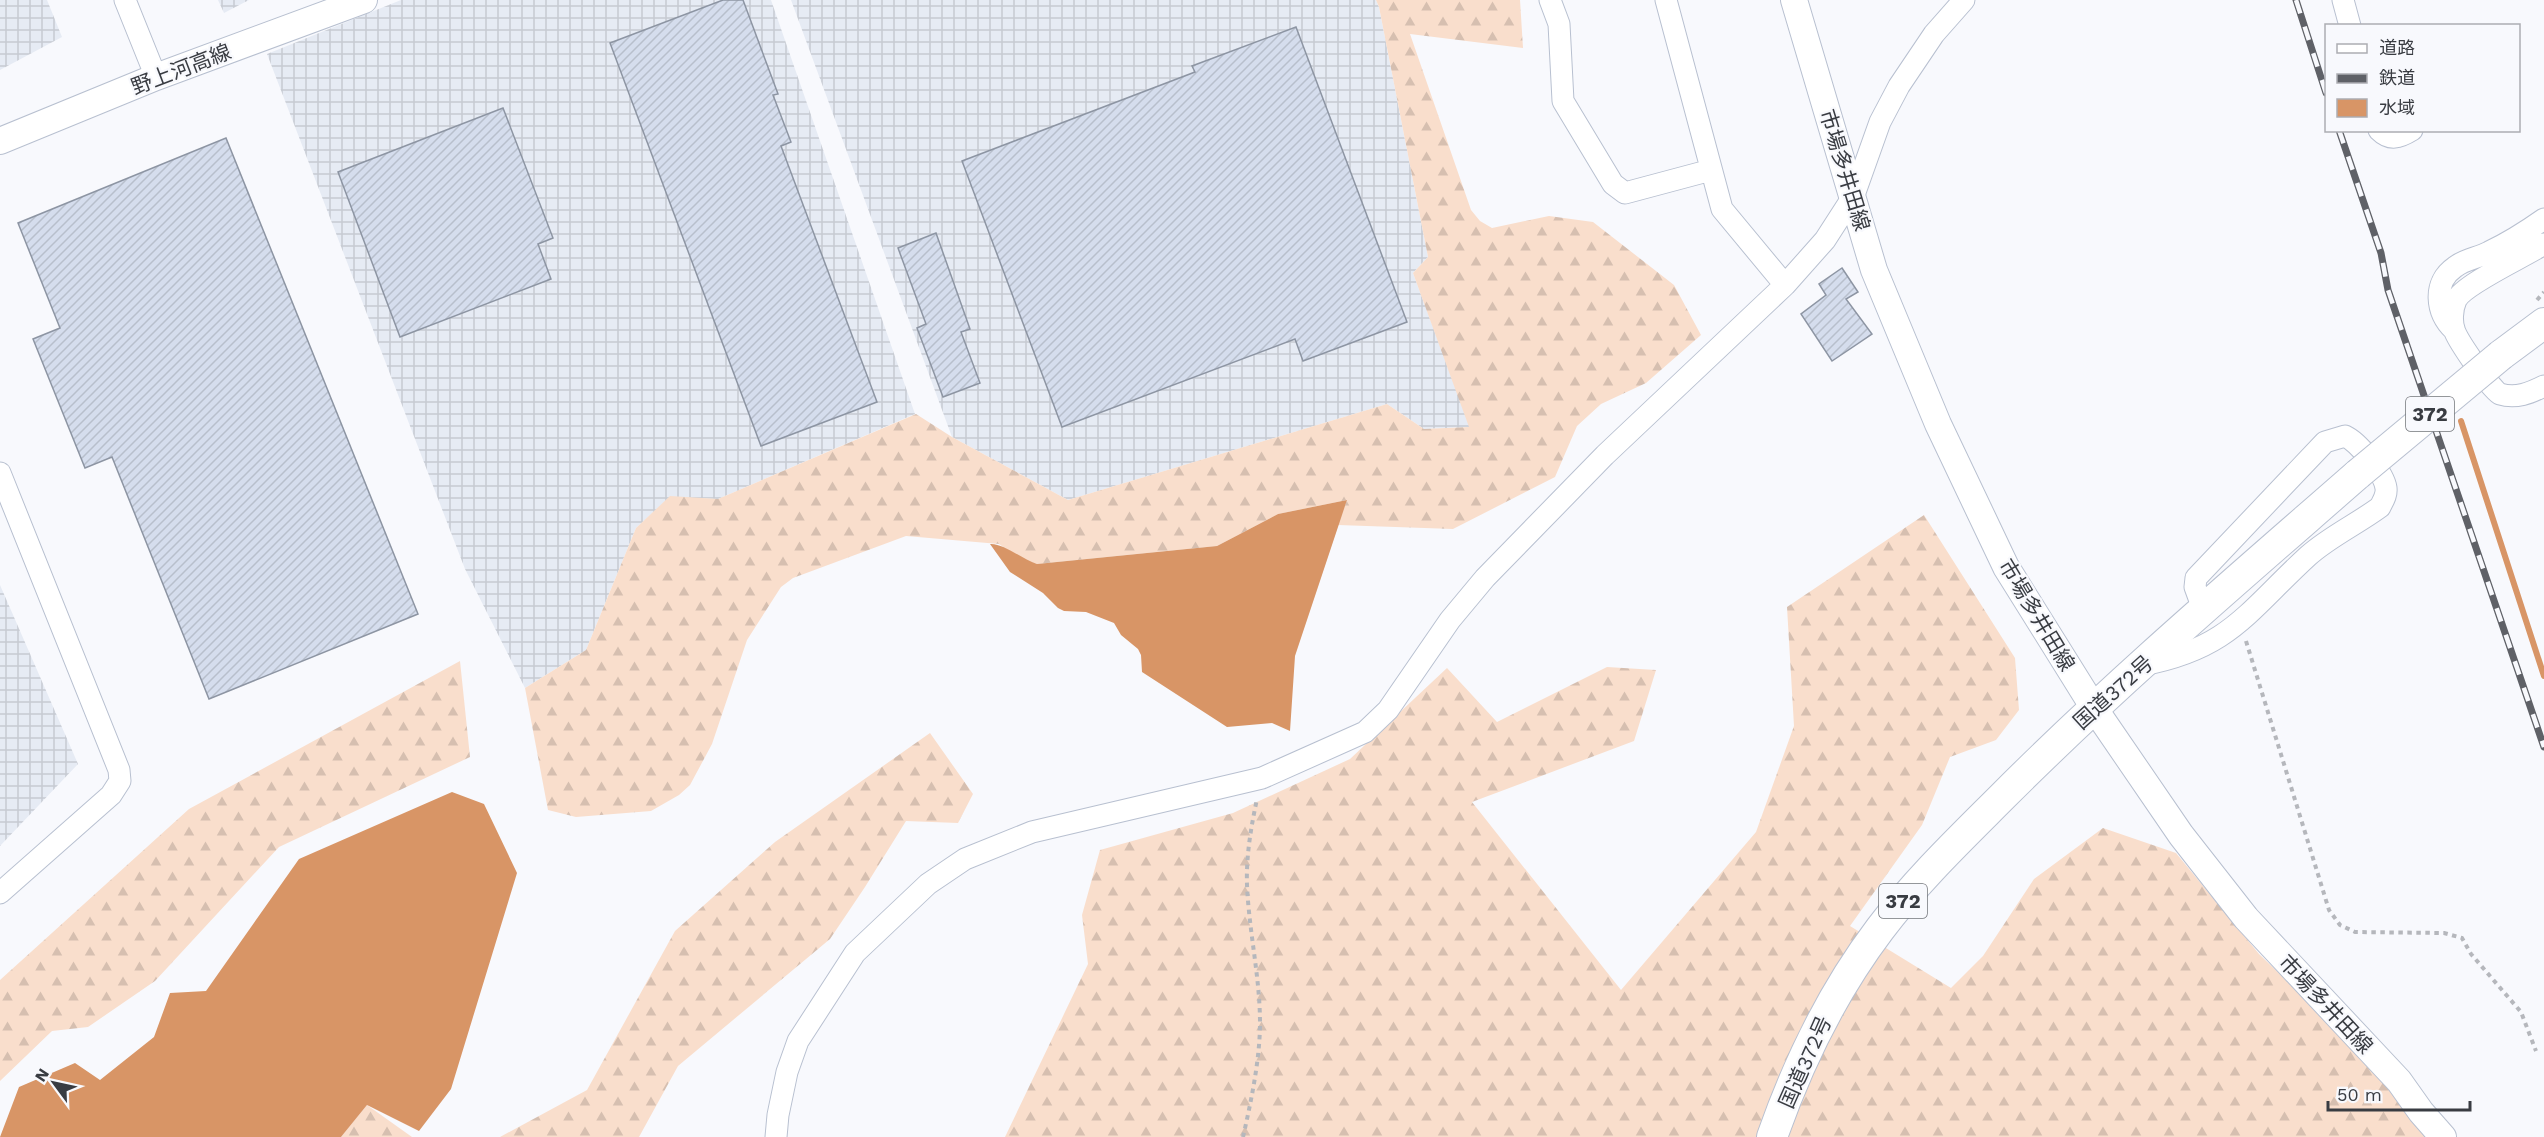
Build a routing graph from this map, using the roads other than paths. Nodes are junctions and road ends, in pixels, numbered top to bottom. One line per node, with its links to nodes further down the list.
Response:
1 (125, 0): 9 (street)
2 (364, 0): 9 (main road, 野上河高線)
3 (1550, 0): 13 (street)
4 (1666, 0): 13 (street)
5 (1794, 0): 14 (main road, 市場多井田線)
6 (1964, 0): 14 (street)
7 (2343, 0): 8 (street)
8 (2349, 24)
9 (156, 77): 12 (main road, 野上河高線)
10 (2381, 132): 11 (street)
11 (2408, 132)
12 (0, 141)
13 (1711, 170): 17 (street)
14 (1854, 195): 17 (street); 26 (main road, 市場多井田線)
15 (2544, 219): 18 (street)
16 (2544, 244): 18 (street)
17 (1785, 285): 28 (street)
18 (2454, 331): 21 (street)
19 (2530, 334): 24 (highway, 国道372号 / 372, bridge)
20 (2544, 386): 21 (street)
21 (2514, 397): 22 (street)
22 (2544, 404)
23 (0, 473): 27 (street)
24 (2203, 609): 25 (highway, 国道372号 / 372); 25 (street)
25 (2142, 665): 26 (highway, 国道372号 / 372)
26 (2094, 708): 29 (highway, 国道372号 / 372); 30 (main road, 市場多井田線)
27 (0, 893)
28 (777, 1137)
29 (1772, 1137)
30 (2443, 1137)

